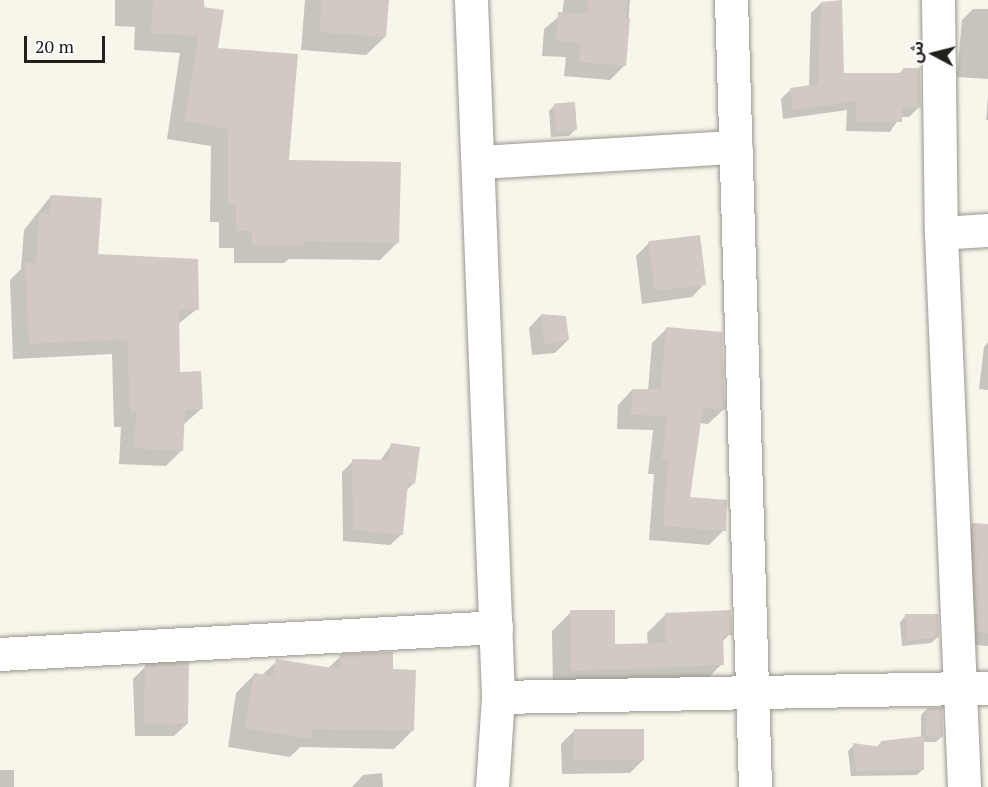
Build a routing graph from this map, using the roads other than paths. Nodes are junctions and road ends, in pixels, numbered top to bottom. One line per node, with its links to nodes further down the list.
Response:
1 (471, 0): 5 (street)
2 (731, 0): 4 (street)
3 (938, 0): 7 (street)
4 (736, 147): 5 (street); 11 (street)
5 (480, 162): 8 (street)
6 (988, 230): 7 (street)
7 (941, 233): 10 (street)
8 (496, 627): 9 (street); 12 (street)
9 (0, 654)
10 (974, 688): 11 (street); 15 (street)
11 (751, 691): 12 (street); 14 (street)
12 (498, 696): 13 (street)
13 (492, 787)
14 (756, 787)
15 (964, 787)

